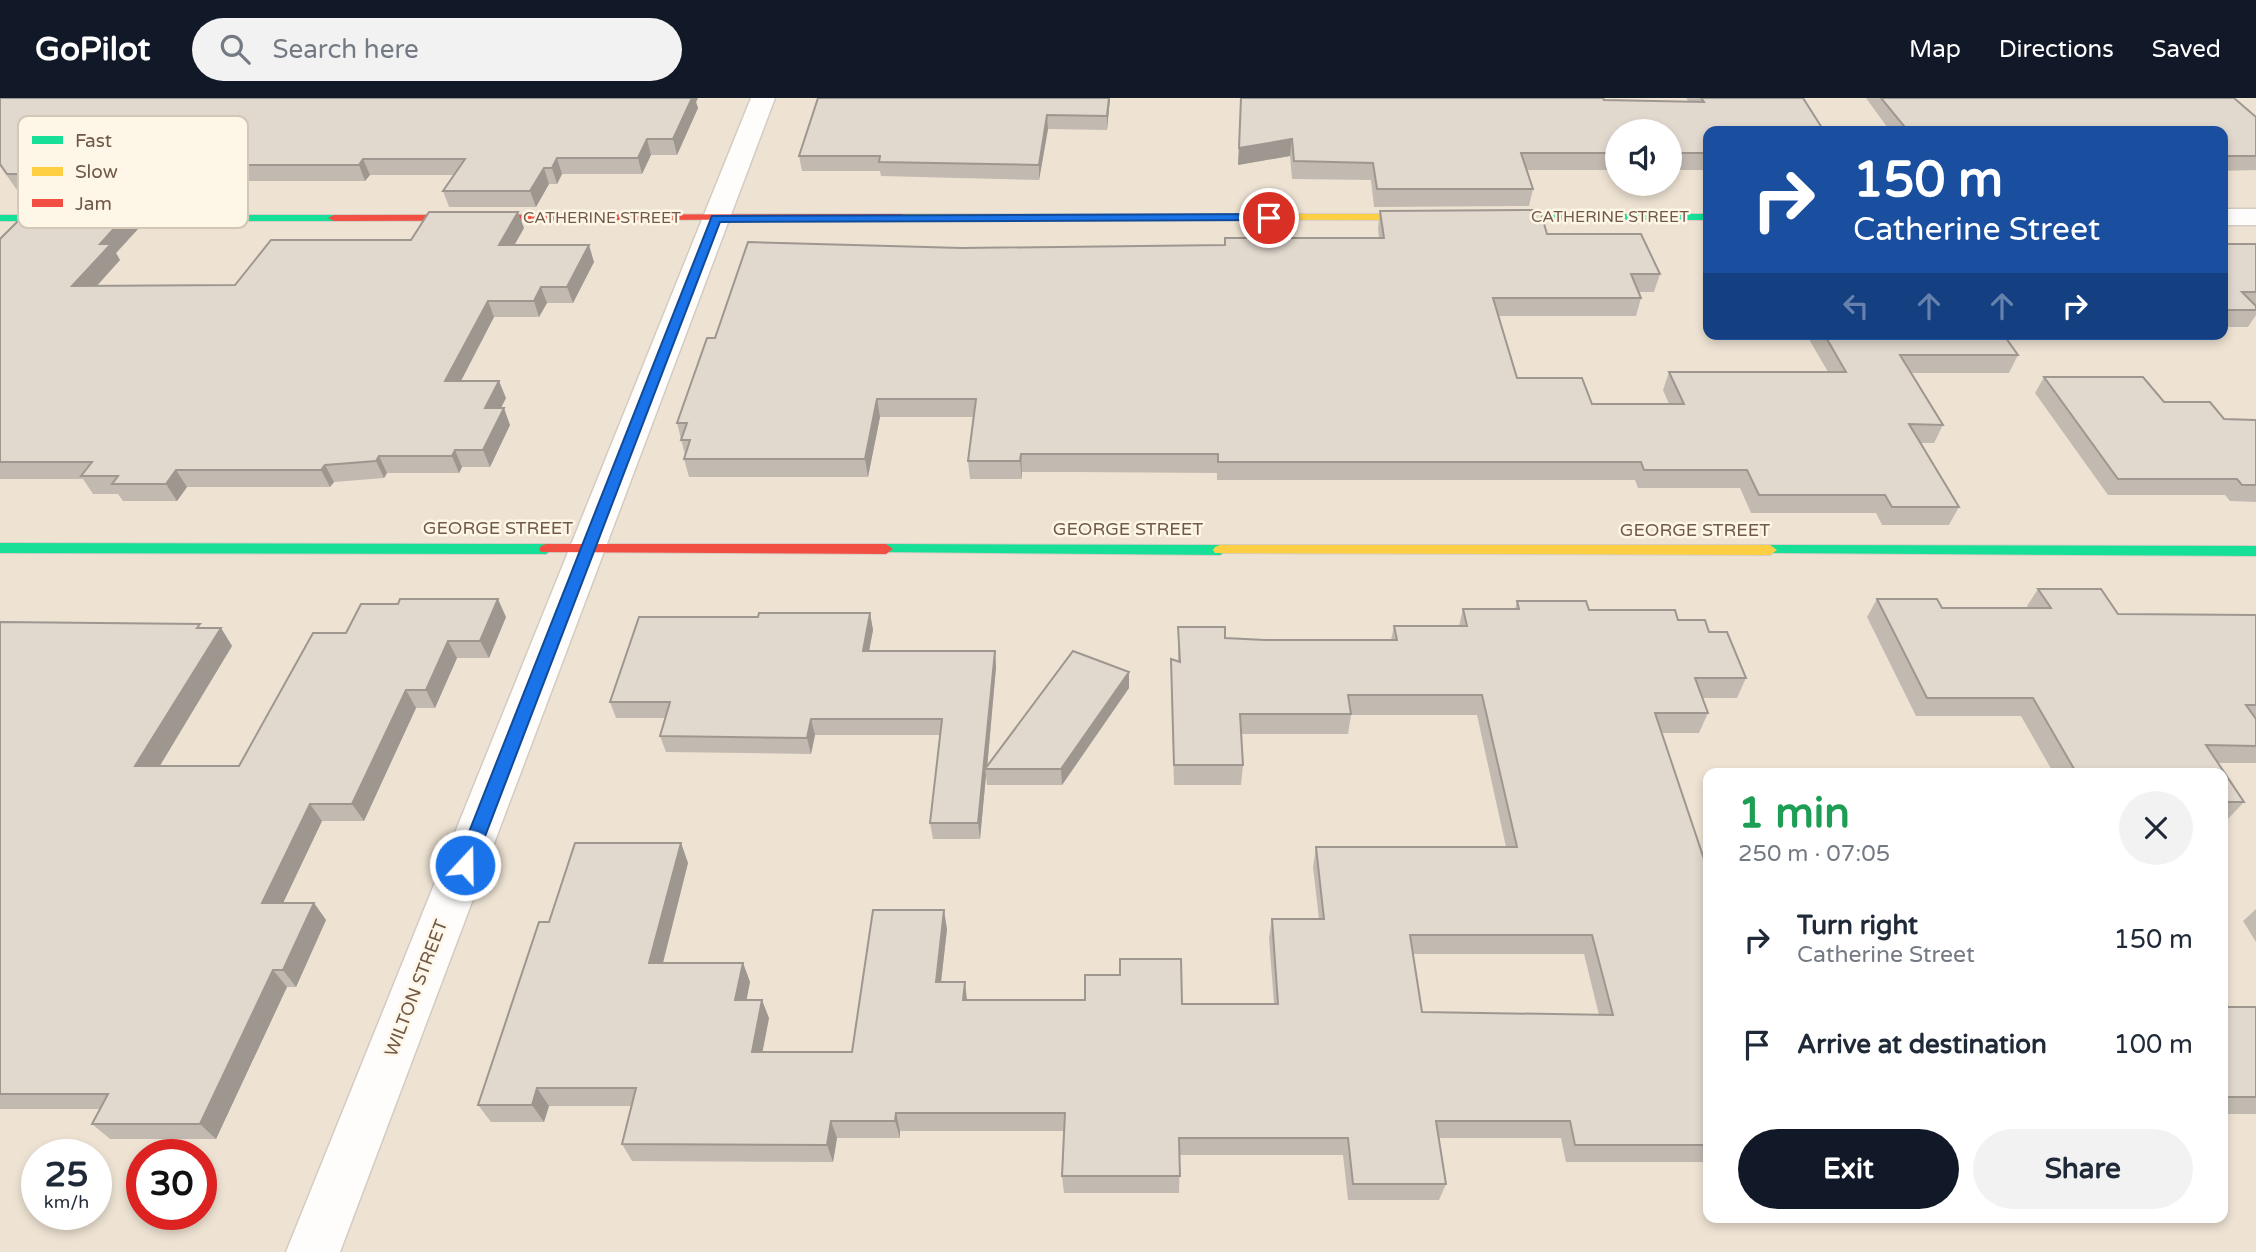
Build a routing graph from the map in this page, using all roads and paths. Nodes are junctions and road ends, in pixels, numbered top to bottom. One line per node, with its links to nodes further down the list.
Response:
1 (763, 98): 10 (street, WILTON STREET)
2 (2256, 216): 6 (street)
3 (1443, 217): 10 (street, CATHERINE STREET)
4 (1471, 217): 5 (street, CATHERINE STREET)
5 (1703, 217)
6 (2228, 217)
7 (0, 218): 8 (street, CATHERINE STREET)
8 (18, 218)
9 (248, 218): 10 (street, CATHERINE STREET)
10 (716, 218): 11 (street, WILTON STREET)
11 (589, 547): 12 (street, GEORGE STREET); 13 (street, GEORGE STREET); 14 (street, WILTON STREET)
12 (0, 548)
13 (2256, 551)
14 (313, 1252)

